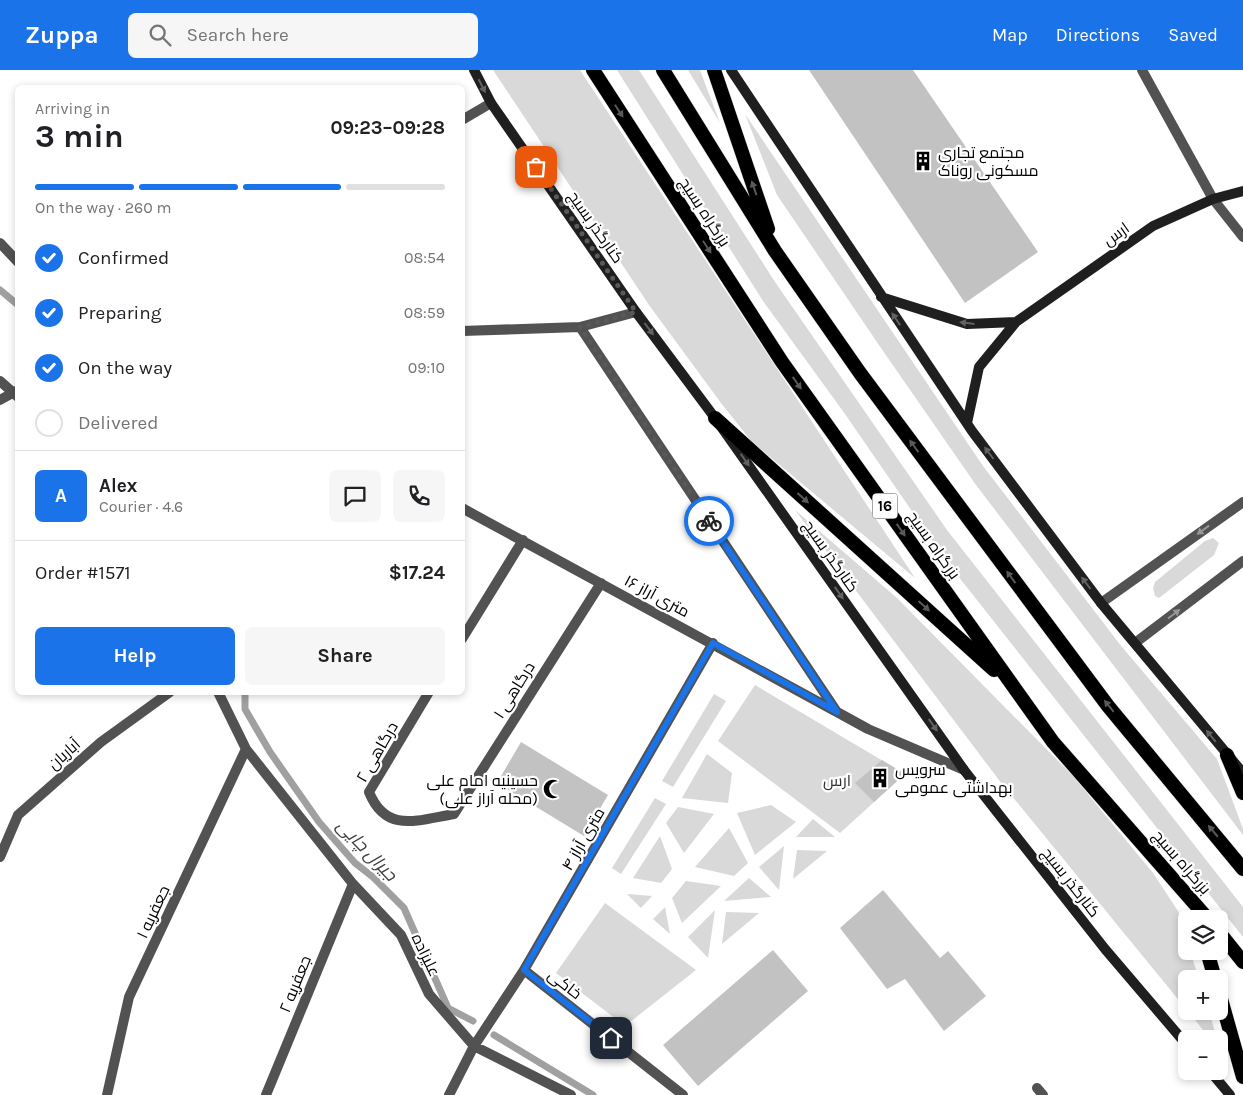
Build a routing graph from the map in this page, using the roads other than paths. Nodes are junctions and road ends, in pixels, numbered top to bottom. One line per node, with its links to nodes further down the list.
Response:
1 (474, 70): 7 (main road, کنارگذر بسیج, one-way to 7)
2 (593, 70): 35 (highway, بزرگراه بسیج / 16, one-way to 35)
3 (663, 70): 13 (highway)
4 (714, 70): 13 (highway, one-way to 4)
5 (731, 70): 15 (main road)
6 (1142, 70): 10 (street)
7 (491, 102): 8 (street); 16 (main road, کنارگذر بسیج)
8 (465, 118)
9 (1243, 191): 10 (main road, ارس)
10 (1213, 199): 11 (street); 17 (main road, ارس)
11 (1243, 237)
12 (0, 243): 14 (street)
13 (775, 251): 47 (highway, one-way to 13)
14 (15, 259)
15 (881, 297): 17 (main road, one-way to 15); 25 (main road, one-way to 15)
16 (636, 312): 18 (street); 24 (main road, کنارگذر بسیج, one-way to 24)
17 (1016, 322): 25 (main road, ارس)
18 (580, 327): 19 (street); 39 (street)
19 (465, 331)
20 (0, 382): 21 (street)
21 (15, 392)
22 (15, 393): 23 (street)
23 (0, 400)
24 (715, 418): 35 (highway, one-way to 35); 42 (main road, کنارگذر بسیج, one-way to 42)
25 (967, 423): 31 (main road, one-way to 25)
26 (1243, 502): 31 (street, one-way to 31)
27 (465, 510): 28 (street, ۱۶ متری آراز)
28 (523, 540): 30 (street, ۱۶ متری آراز); 32 (street)
29 (1243, 561): 34 (street, one-way to 29)
30 (601, 583): 33 (street, ۱۶ متری آراز); 45 (street, درگاهی ۱)
31 (1101, 603): 34 (main road)
32 (465, 633)
33 (713, 643): 39 (street, ۱۶ متری آراز); 54 (street, ۴ متری آراز)
34 (1135, 643): 41 (main road, one-way to 34)
35 (1015, 689): 49 (highway, بزرگراه بسیج / 16)
36 (166, 695): 46 (street, آباریان)
37 (219, 695): 40 (street, علیزاده)
38 (428, 695): 45 (street, درگاهی ۲)
39 (837, 712): 42 (street, ۱۶ متری آراز)
40 (246, 749): 48 (street, علیزاده); 60 (street, جعفریه ۱)
41 (1227, 755): 43 (main road); 44 (highway)
42 (964, 770): 56 (main road, کنارگذر بسیج)
43 (1243, 773)
44 (1243, 793)
45 (454, 814)
46 (0, 857)
47 (1243, 869)
48 (353, 884): 57 (street, علیزاده); 61 (street, جعفریه ۲)
49 (1192, 899): 50 (highway); 51 (highway, بزرگراه بسیج / 16)
50 (1195, 910)
51 (1201, 910)
52 (1228, 943): 53 (highway)
53 (1243, 962)
54 (524, 970): 57 (street, ۴ متری آراز); 64 (street, خاکی)
55 (1227, 1020): 58 (highway)
56 (1178, 1035)
57 (474, 1046): 62 (street, ۴ متری آراز); 63 (street, علیزاده)
58 (1243, 1077)
59 (1218, 1080): 65 (main road)
60 (108, 1095)
61 (266, 1095)
62 (449, 1095)
63 (571, 1095)
64 (683, 1095)
65 (1230, 1095)

